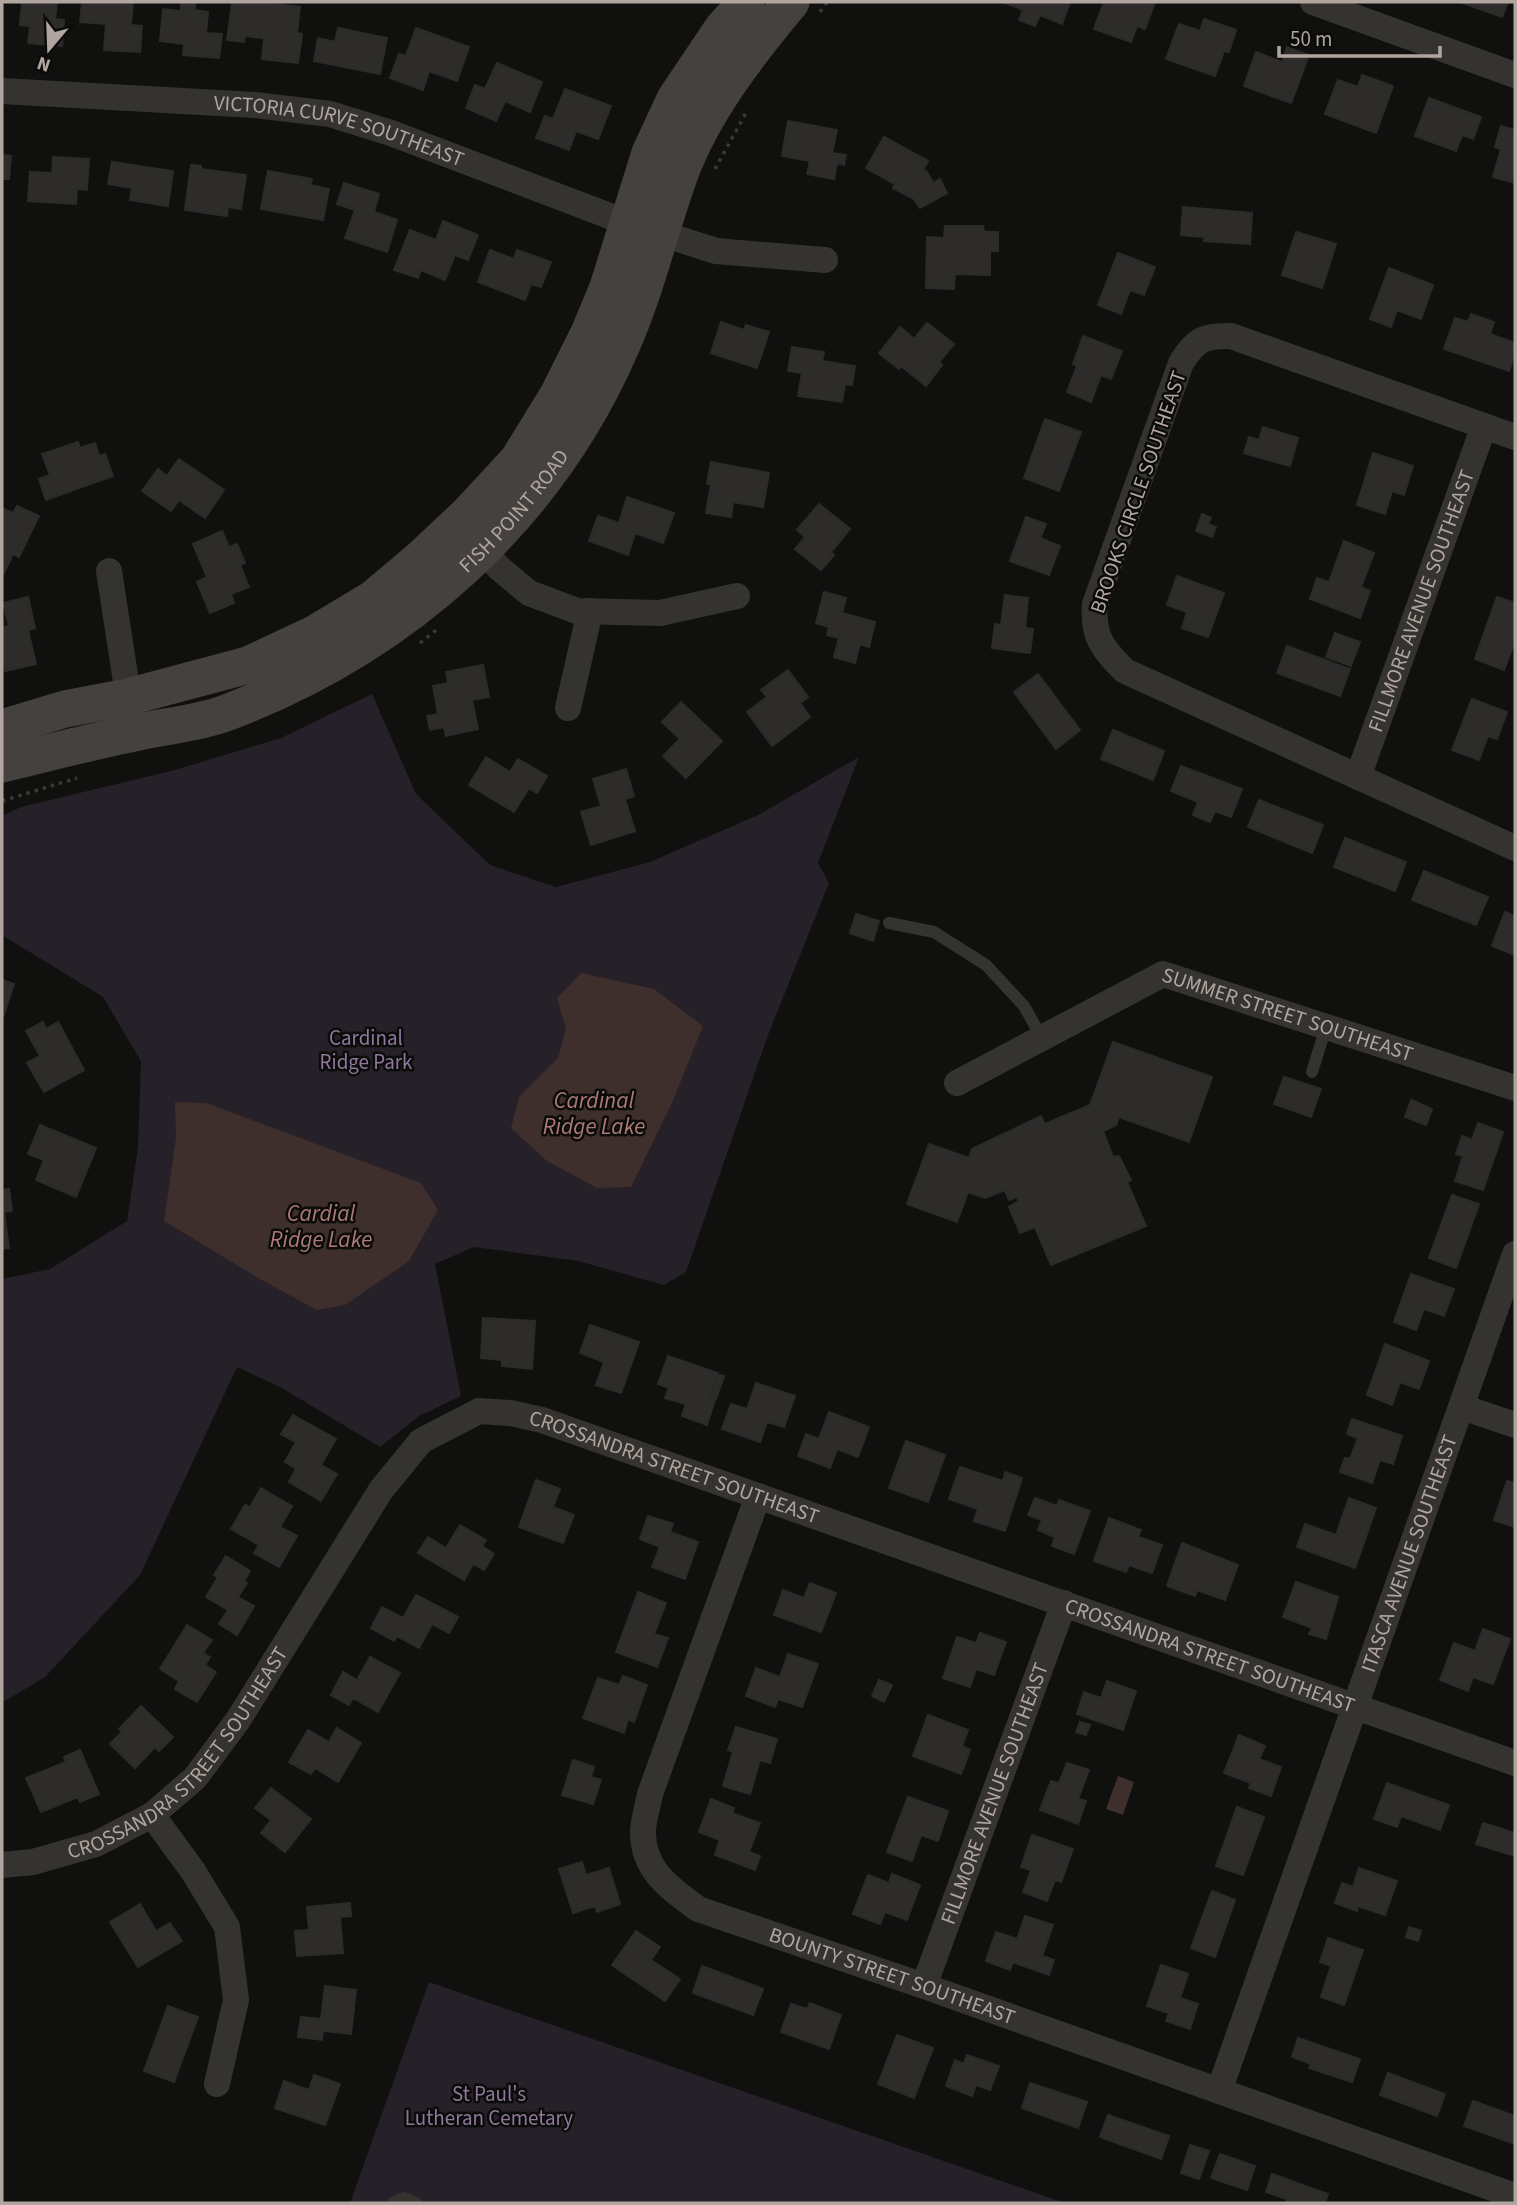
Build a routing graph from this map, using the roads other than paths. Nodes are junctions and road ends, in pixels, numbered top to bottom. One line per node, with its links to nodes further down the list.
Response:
1 (746, 2): 6 (street, FISH POINT ROAD)
2 (791, 2): 7 (street, FISH POINT ROAD)
3 (1312, 2): 4 (street)
4 (1515, 75)
5 (2, 91): 6 (street, VICTORIA CURVE SOUTHEAST)
6 (628, 223): 7 (street, VICTORIA CURVE SOUTHEAST); 15 (street, FISH POINT ROAD)
7 (662, 233): 8 (street, VICTORIA CURVE SOUTHEAST); 11 (street, FISH POINT ROAD)
8 (825, 260)
9 (1484, 426): 10 (street, BROOKS CIRCLE SOUTHEAST); 20 (street, FILLMORE AVENUE SOUTHEAST); 20 (street, BROOKS CIRCLE SOUTHEAST)
10 (1515, 437)
11 (483, 551): 14 (street); 18 (street, FISH POINT ROAD)
12 (109, 571): 15 (street)
13 (737, 596): 14 (street)
14 (590, 611): 16 (street)
15 (128, 697): 17 (street, FISH POINT ROAD); 18 (street)
16 (568, 708)
17 (2, 728)
18 (134, 733): 19 (street, FISH POINT ROAD)
19 (2, 764)
20 (1358, 777): 21 (street, BROOKS CIRCLE SOUTHEAST)
21 (1515, 848)
22 (889, 923): 24 (lane)
23 (1326, 1027): 24 (street, SUMMER STREET SOUTHEAST); 25 (lane); 27 (street, SUMMER STREET SOUTHEAST)
24 (1042, 1038): 26 (street, SUMMER STREET SOUTHEAST)
25 (1312, 1072)
26 (957, 1083)
27 (1515, 1088)
28 (1515, 1254): 29 (street, ITASCA AVENUE SOUTHEAST)
29 (1462, 1406): 30 (street); 33 (street, ITASCA AVENUE SOUTHEAST)
30 (1515, 1425)
31 (758, 1496): 32 (street, CROSSANDRA STREET SOUTHEAST); 35 (street, CROSSANDRA STREET SOUTHEAST); 37 (street, BOUNTY STREET SOUTHEAST)
32 (1064, 1602): 33 (street, CROSSANDRA STREET SOUTHEAST); 37 (street, FILLMORE AVENUE SOUTHEAST)
33 (1356, 1707): 34 (street, CROSSANDRA STREET SOUTHEAST); 39 (street, ITASCA AVENUE SOUTHEAST)
34 (1515, 1763)
35 (152, 1815): 36 (street, CROSSANDRA STREET SOUTHEAST); 38 (street)
36 (2, 1865)
37 (924, 1986): 39 (street, BOUNTY STREET SOUTHEAST)
38 (217, 2084)
39 (1219, 2091): 40 (street, BOUNTY STREET SOUTHEAST)
40 (1515, 2196)
41 (393, 2203): 42 (lane)
42 (416, 2203)

